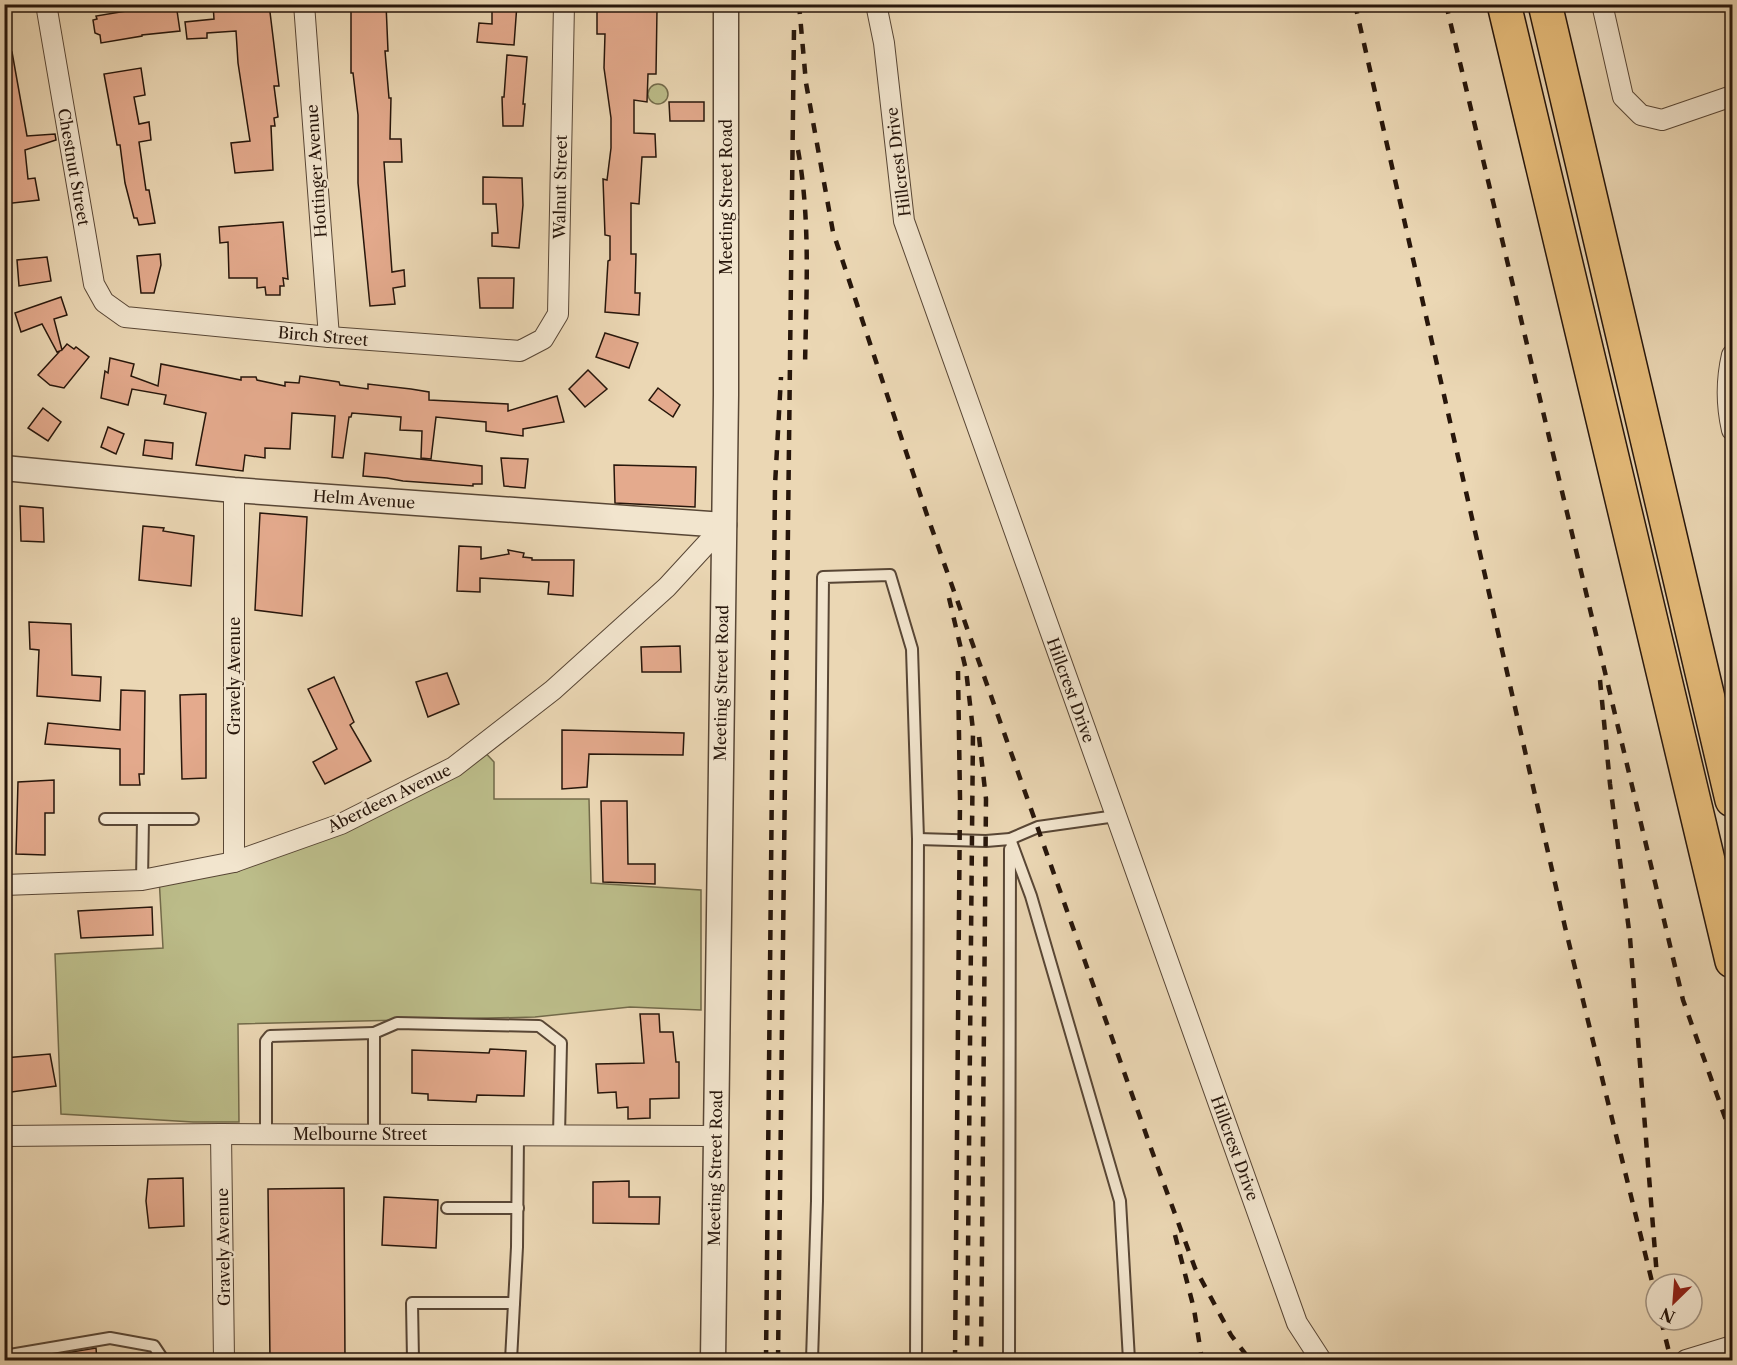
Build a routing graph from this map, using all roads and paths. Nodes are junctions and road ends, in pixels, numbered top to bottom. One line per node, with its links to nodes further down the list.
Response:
1 (46, 4): 10 (street, Chestnut Street)
2 (304, 4): 11 (street, Hottinger Avenue)
3 (564, 4): 12 (street, Walnut Street)
4 (726, 4): 17 (street, Meeting Street Road)
5 (876, 4): 19 (street, Hillcrest Drive)
6 (1504, 4): 28 (highway)
7 (1545, 4): 18 (highway)
8 (1602, 4): 9 (street)
9 (1732, 96)
10 (125, 318): 11 (street, Birch Street)
11 (329, 337): 12 (street, Birch Street)
12 (520, 351)
13 (1732, 355): 14 (street)
14 (1732, 430)
15 (4, 468): 16 (street, Helm Avenue)
16 (234, 490): 17 (street, Helm Avenue); 25 (street, Gravely Avenue)
17 (724, 525): 25 (street, Aberdeen Avenue); 36 (street, Meeting Street Road)
18 (1732, 800)
19 (1116, 816): 24 (lane); 51 (street, Hillcrest Drive)
20 (105, 819): 21 (lane)
21 (142, 819): 22 (lane); 26 (lane)
22 (193, 819)
23 (918, 839): 24 (lane); 47 (lane); 48 (lane)
24 (1010, 839): 49 (lane); 50 (lane)
25 (234, 862): 26 (street, Aberdeen Avenue)
26 (142, 880): 27 (street, Aberdeen Avenue)
27 (4, 885)
28 (1732, 961)
29 (374, 1034): 31 (lane); 32 (lane); 34 (lane)
30 (221, 1134): 31 (street, Melbourne Street); 35 (street, Melbourne Street); 43 (street, Gravely Avenue)
31 (266, 1134): 32 (street, Melbourne Street)
32 (374, 1134): 33 (street, Melbourne Street)
33 (518, 1135): 34 (street, Melbourne Street); 38 (lane)
34 (559, 1135): 36 (street, Melbourne Street)
35 (4, 1136)
36 (715, 1136): 46 (street, Meeting Street Road)
37 (447, 1208): 38 (lane)
38 (518, 1208): 39 (lane)
39 (514, 1303): 44 (lane); 45 (lane)
40 (1732, 1346): 52 (street)
41 (4, 1356): 42 (lane)
42 (161, 1360)
43 (225, 1360)
44 (413, 1360)
45 (511, 1360)
46 (713, 1360)
47 (812, 1360)
48 (916, 1360)
49 (1009, 1360)
50 (1128, 1360)
51 (1322, 1360)
52 (1686, 1360)

